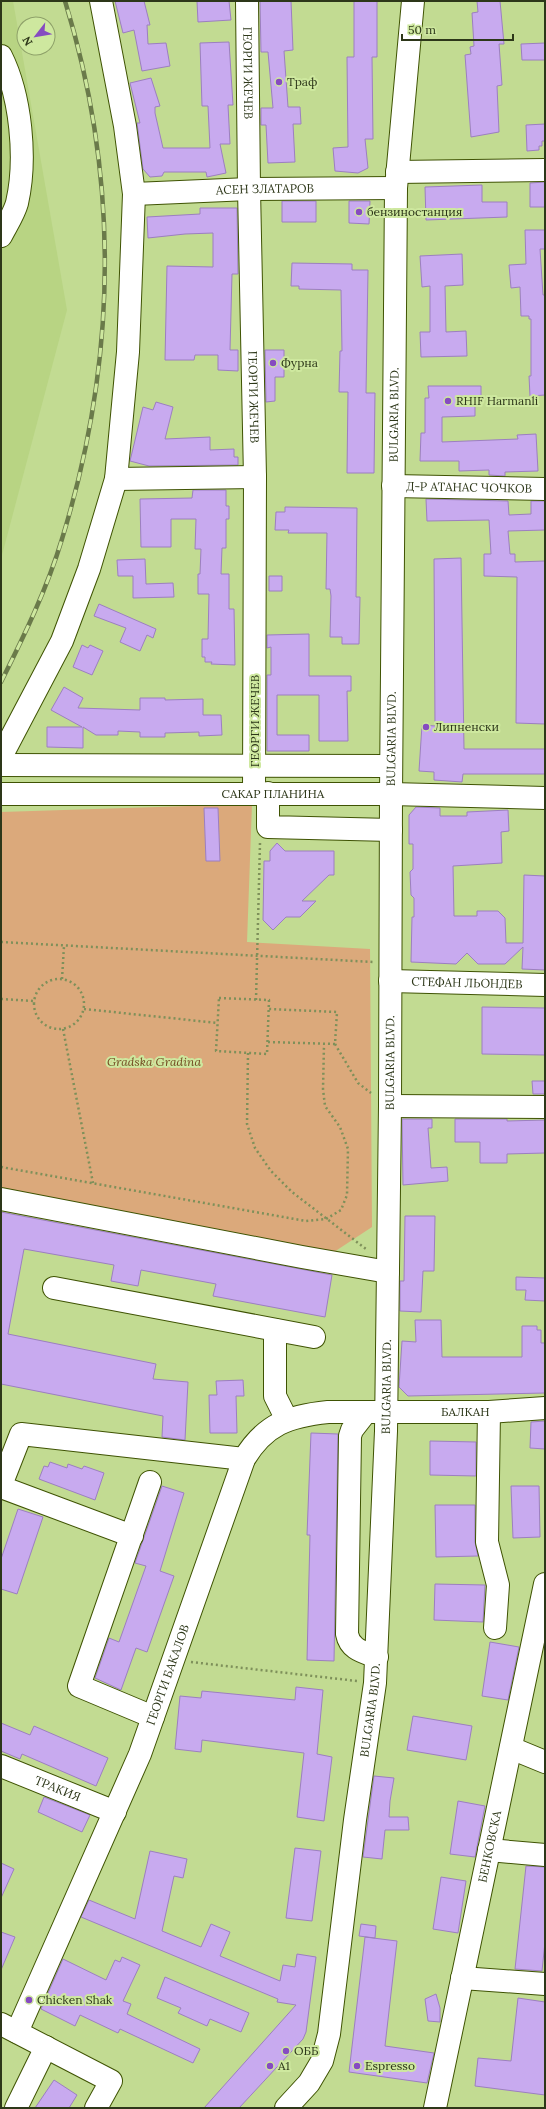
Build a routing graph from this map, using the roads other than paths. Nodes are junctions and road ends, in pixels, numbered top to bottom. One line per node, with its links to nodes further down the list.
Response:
1 (101, 1): 8 (street)
2 (247, 1): 7 (street, ГЕОРГИ ЖЕЧЕВ)
3 (413, 1): 6 (street, BULGARIA BLVD.)
4 (1, 56): 9 (street)
5 (545, 170): 6 (street, АСЕН ЗЛАТАРОВ)
6 (397, 180): 7 (street, АСЕН ЗЛАТАРОВ); 12 (street, BULGARIA BLVD.)
7 (248, 189): 8 (street, АСЕН ЗЛАТАРОВ); 10 (street, ГЕОРГИ ЖЕЧЕВ)
8 (134, 194): 11 (street)
9 (1, 236)
10 (255, 477): 11 (street); 17 (street, ГЕОРГИ ЖЕЧЕВ)
11 (116, 479): 14 (street)
12 (393, 486): 13 (street, Д-Р АТАНАС ЧОЧКОВ); 16 (street, BULGARIA BLVD.)
13 (545, 489)
14 (1, 757)
15 (1, 765): 17 (street)
16 (391, 766): 17 (street); 20 (street, BULGARIA BLVD.)
17 (254, 767): 18 (street, ГЕОРГИ ЖЕЧЕВ)
18 (261, 793): 19 (street, САКАР ПЛАНИНА); 20 (street, САКАР ПЛАНИНА); 22 (street, ГЕОРГИ ЖЕЧЕВ)
19 (1, 794)
20 (391, 794): 21 (street, САКАР ПЛАНИНА); 22 (street, BULGARIA BLVD.)
21 (545, 798)
22 (391, 830): 23 (street, BULGARIA BLVD.)
23 (390, 971): 24 (street, СТЕФАН ЛЬОНДЕВ); 25 (street, BULGARIA BLVD.)
24 (545, 985)
25 (390, 1106): 26 (street); 28 (street, BULGARIA BLVD.)
26 (545, 1107)
27 (1, 1199): 28 (street)
28 (388, 1267): 33 (street, BULGARIA BLVD.)
29 (54, 1288): 30 (street)
30 (275, 1330): 31 (street); 35 (street)
31 (314, 1337)
32 (545, 1408): 34 (street, БАЛКАН)
33 (376, 1412): 34 (street, БАЛКАН); 35 (street, ГЕОРГИ БАКАЛОВ); 42 (street, BULGARIA BLVD.); 42 (street)
34 (489, 1412): 41 (street)
35 (287, 1420): 36 (street, ГЕОРГИ БАКАЛОВ)
36 (244, 1459): 38 (street); 43 (street, ГЕОРГИ БАКАЛОВ)
37 (150, 1482): 39 (street)
38 (1, 1486): 39 (street)
39 (132, 1536): 43 (street)
40 (545, 1584): 44 (street, БЕНКОВСКА)
41 (495, 1628)
42 (377, 1657): 57 (street, BULGARIA BLVD.)
43 (154, 1716): 47 (street, ГЕОРГИ БАКАЛОВ)
44 (511, 1748): 45 (street); 48 (street, БЕНКОВСКА)
45 (545, 1762)
46 (1, 1766): 47 (street, ТРАКИЯ)
47 (115, 1812): 52 (street, ГЕОРГИ БАКАЛОВ)
48 (489, 1850): 49 (street); 50 (street, БЕНКОВСКА)
49 (545, 1855)
50 (462, 1978): 51 (street); 58 (street, БЕНКОВСКА)
51 (545, 1984)
52 (9, 2028): 53 (street)
53 (46, 2047): 55 (street); 56 (street)
54 (1, 2102): 55 (street)
55 (15, 2108)
56 (96, 2108)
57 (286, 2108)
58 (435, 2108)

